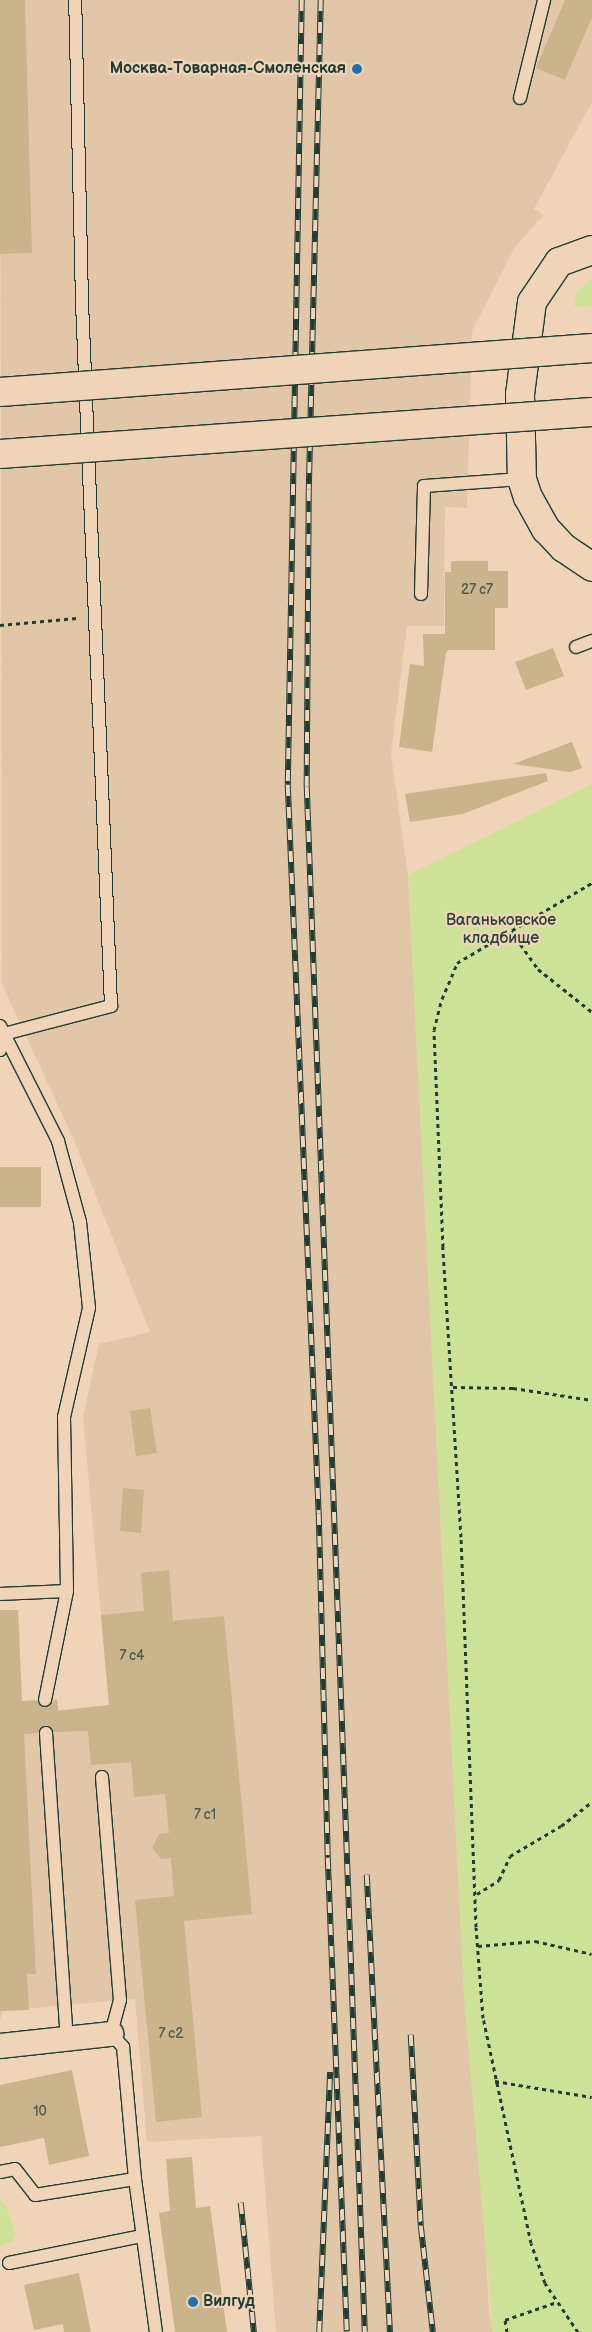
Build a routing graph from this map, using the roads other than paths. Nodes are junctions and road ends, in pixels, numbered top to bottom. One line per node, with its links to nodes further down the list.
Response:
1 (75, 0): 14 (lane)
2 (544, 0): 3 (lane)
3 (520, 98)
4 (592, 250): 9 (main road)
5 (592, 348): 6 (main road, bridge)
6 (0, 392)
7 (592, 412): 8 (main road, bridge)
8 (0, 454)
9 (522, 479): 10 (main road); 11 (lane)
10 (592, 566)
11 (421, 594)
12 (592, 642): 13 (lane)
13 (576, 647)
14 (2, 1030): 15 (lane); 16 (lane)
15 (0, 1050)
16 (67, 1591): 17 (lane); 18 (lane)
17 (0, 1594)
18 (45, 1700)
19 (46, 1733): 22 (lane)
20 (102, 1777): 21 (lane)
21 (110, 2034): 22 (street); 25 (lane)
22 (66, 2039): 23 (street)
23 (0, 2046)
24 (0, 2172): 25 (lane)
25 (135, 2179): 26 (lane)
26 (142, 2236): 27 (lane); 28 (lane)
27 (9, 2263)
28 (156, 2332)

